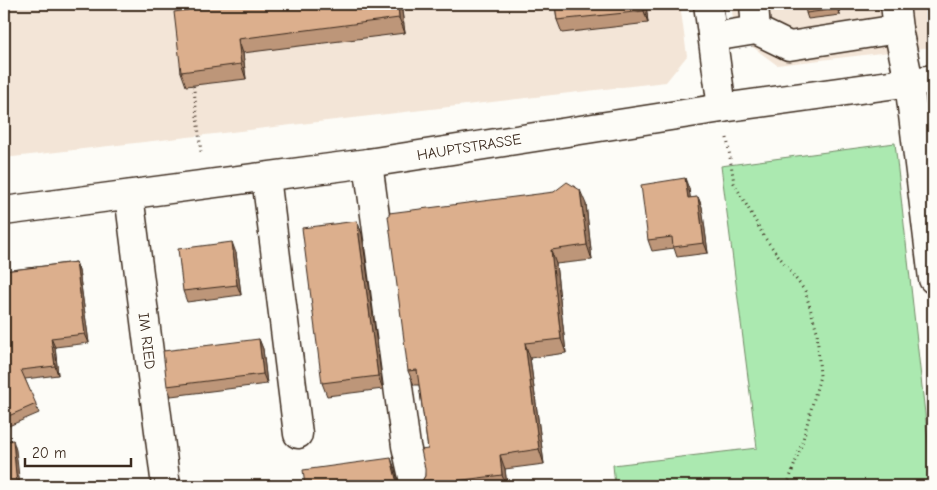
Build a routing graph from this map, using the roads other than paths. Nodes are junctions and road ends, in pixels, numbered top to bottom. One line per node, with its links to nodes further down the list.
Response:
1 (708, 4): 4 (street)
2 (896, 16): 3 (street); 5 (street)
3 (755, 17): 4 (street)
4 (713, 37): 6 (street)
5 (921, 80): 6 (street, HAUPTSTRASSE); 11 (street)
6 (722, 108): 7 (street, HAUPTSTRASSE)
7 (368, 163): 8 (street, HAUPTSTRASSE); 14 (street)
8 (266, 177): 9 (street, HAUPTSTRASSE); 12 (street)
9 (129, 195): 10 (street, HAUPTSTRASSE); 13 (street, IM RIED)
10 (4, 211)
11 (933, 279)
12 (298, 434)
13 (166, 486)
14 (415, 486)

